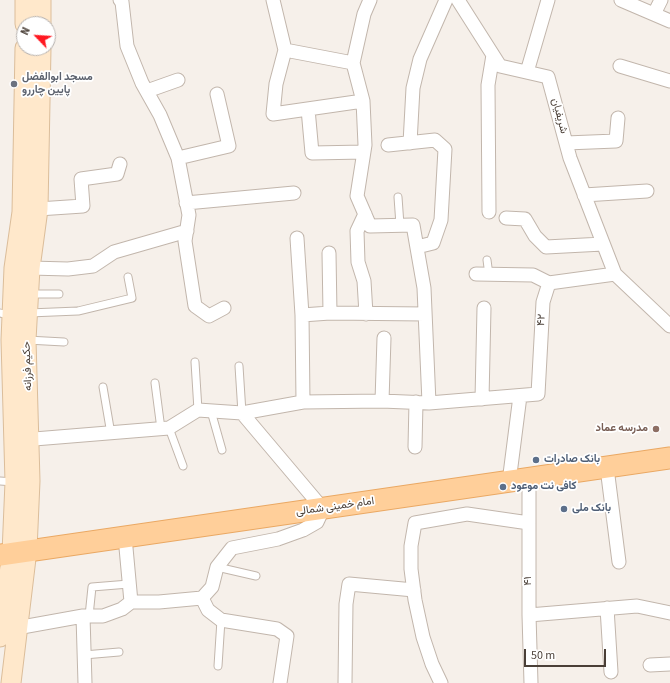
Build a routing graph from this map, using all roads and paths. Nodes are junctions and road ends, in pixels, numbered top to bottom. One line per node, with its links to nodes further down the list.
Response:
1 (25, 0): 12 (street)
2 (41, 0): 13 (street)
3 (120, 0): 24 (street)
4 (273, 0): 15 (street)
5 (370, 0): 19 (street)
6 (446, 0): 29 (street)
7 (458, 0): 16 (street, شریفیان)
8 (548, 0): 21 (street)
9 (621, 0): 11 (street)
10 (661, 0): 11 (street)
11 (654, 14): 14 (street)
12 (25, 16)
13 (41, 16)
14 (670, 21)
15 (285, 50): 19 (street); 27 (street)
16 (493, 55): 21 (street, شریفیان); 41 (street)
17 (25, 56): 61 (street, حکیم فرزانه)
18 (41, 56): 40 (street, حکیم فرزانه)
19 (353, 63): 26 (street)
20 (620, 66): 23 (street)
21 (527, 72): 30 (street, شریفیان)
22 (178, 80): 24 (street)
23 (670, 80)
24 (147, 91): 33 (street)
25 (217, 94): 33 (street)
26 (363, 101): 27 (street); 32 (street)
27 (308, 109): 32 (street)
28 (618, 118): 30 (street)
29 (410, 143): 31 (street); 48 (street)
30 (566, 143): 37 (street, شریفیان)
31 (388, 145)
32 (364, 152): 42 (street)
33 (178, 158): 39 (street)
34 (120, 164): 40 (street)
35 (647, 191): 37 (street)
36 (294, 194): 39 (street)
37 (584, 195): 47 (street, شریفیان)
38 (398, 197): 44 (lane)
39 (186, 203): 45 (street)
40 (38, 209): 51 (street, حکیم فرزانه)
41 (489, 212)
42 (365, 214): 44 (street); 62 (street)
43 (506, 218): 47 (street)
44 (400, 225): 48 (street)
45 (187, 231): 51 (street); 58 (street)
46 (297, 238): 64 (street)
47 (604, 244): 53 (street, شریفیان)
48 (417, 247): 63 (street)
49 (329, 252): 60 (street)
50 (487, 260): 52 (lane)
51 (30, 268): 56 (street, حکیم فرزانه)
52 (483, 274): 55 (street)
53 (615, 274): 55 (street); 65 (street)
54 (128, 277): 61 (lane)
55 (549, 283): 73 (street, ۴۲)
56 (28, 294): 57 (lane); 61 (street, حکیم فرزانه)
57 (59, 294)
58 (224, 308)
59 (484, 308): 75 (street)
60 (330, 313): 62 (street); 64 (street)
61 (13, 314): 67 (street, حکیم فرزانه); 74 (street, حکیم فرزانه)
62 (366, 314): 63 (street)
63 (425, 314): 79 (street)
64 (302, 315): 77 (street)
65 (670, 326)
66 (384, 338): 76 (street)
67 (26, 340): 68 (lane); 84 (street, حکیم فرزانه)
68 (64, 342)
69 (195, 362): 80 (lane)
70 (239, 366): 81 (lane)
71 (155, 383): 82 (lane)
72 (103, 387): 83 (lane)
73 (520, 396): 75 (street); 92 (street)
74 (7, 397): 84 (street, حکیم فرزانه)
75 (482, 399): 79 (street)
76 (382, 401): 77 (street); 78 (street)
77 (303, 402): 81 (street)
78 (416, 402): 79 (street); 85 (street)
79 (429, 403)
80 (204, 410): 81 (street); 82 (street); 86 (lane)
81 (242, 413): 93 (street)
82 (165, 428): 83 (street); 88 (lane)
83 (110, 434): 84 (street)
84 (21, 440): 91 (street, حکیم فرزانه); 96 (street, حکیم فرزانه)
85 (415, 447)
86 (222, 450)
87 (670, 458): 89 (main road, امام خمینی شمالی)
88 (183, 466)
89 (607, 468): 90 (main road, امام خمینی شمالی); 97 (street)
90 (529, 480): 92 (main road, امام خمینی شمالی); 94 (street, ۴۱)
91 (7, 481): 96 (street, حکیم فرزانه)
92 (509, 482): 93 (main road, امام خمینی شمالی)
93 (324, 509): 95 (main road, امام خمینی شمالی); 98 (street)
94 (529, 523): 101 (street); 106 (street, ۴۱)
95 (125, 537): 96 (main road, امام خمینی شمالی); 100 (street)
96 (13, 553): 109 (street, حکیم فرزانه)
97 (619, 562)
98 (217, 568): 99 (lane); 102 (street)
99 (256, 576)
100 (129, 584): 103 (street); 107 (lane)
101 (414, 590): 119 (street); 120 (street)
102 (202, 598): 103 (street); 108 (street)
103 (131, 602): 107 (street)
104 (607, 608): 105 (street); 106 (street); 115 (street)
105 (670, 613)
106 (529, 615): 121 (street, ۴۱)
107 (86, 616): 109 (street); 111 (street)
108 (221, 620): 114 (lane); 118 (street)
109 (4, 632): 116 (street, حکیم فرزانه)
110 (119, 652): 111 (lane)
111 (84, 655): 117 (street)
112 (670, 664): 113 (street)
113 (650, 665)
114 (218, 666)
115 (611, 672)
116 (11, 683)
117 (84, 683)
118 (280, 683)
119 (345, 683)
120 (442, 683)
121 (532, 683)

